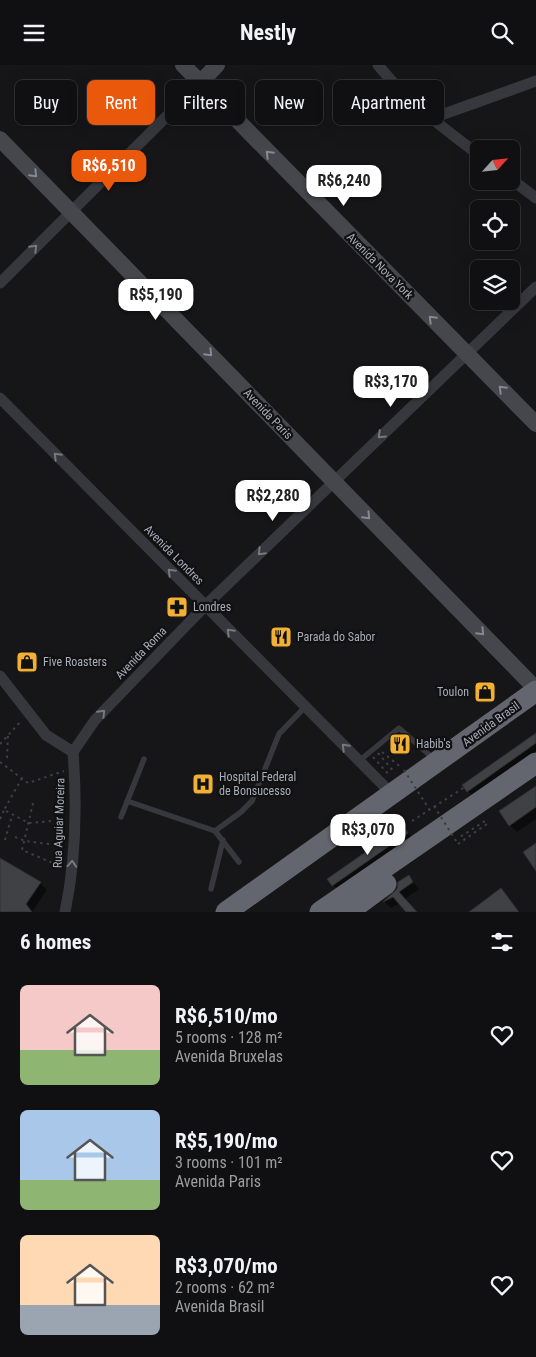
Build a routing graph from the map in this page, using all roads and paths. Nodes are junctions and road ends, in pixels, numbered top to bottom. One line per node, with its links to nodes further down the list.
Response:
1 (183, 65): 4 (main road, Avenida Nova York)
2 (217, 65): 5 (main road)
3 (378, 65): 6 (street)
4 (197, 80)
5 (203, 80)
6 (391, 80)
7 (536, 81): 8 (street)
8 (444, 114)
9 (165, 118): 16 (street)
10 (241, 125): 19 (main road, Avenida Nova York, one-way to 10)
11 (438, 125): 13 (street)
12 (0, 139): 16 (main road, Avenida Paris, one-way to 16)
13 (470, 148)
14 (520, 186): 15 (street)
15 (536, 198)
16 (71, 211): 17 (street, one-way to 16); 22 (main road, Avenida Paris, one-way to 22)
17 (0, 283)
18 (536, 287): 19 (street, Avenida Roma)
19 (467, 354): 21 (main road, Avenida Nova York, one-way to 19); 22 (street, Avenida Roma, one-way to 22)
20 (0, 398): 23 (street, Avenida Londres, one-way to 20)
21 (536, 424)
22 (333, 481): 23 (street, Avenida Roma, one-way to 23); 25 (main road, Avenida Paris, one-way to 25)
23 (205, 606): 26 (street, Avenida Londres, one-way to 23); 31 (street, Avenida Roma, one-way to 23)
24 (0, 676): 28 (street)
25 (536, 690): 35 (highway, Avenida Brasil)
26 (305, 707): 36 (street, Avenida Londres, one-way to 26); 55 (lane)
27 (536, 710): 67 (highway, Avenida Brasil)
28 (29, 713): 29 (path); 31 (street)
29 (8, 734): 30 (path); 32 (path)
30 (0, 744)
31 (73, 752): 38 (street, Rua Aguiar Moreira)
32 (6, 758)
33 (144, 759): 43 (lane)
34 (0, 762): 39 (path)
35 (437, 762): 36 (lane); 42 (highway, Avenida Brasil)
36 (361, 763): 42 (street, Avenida Londres); 46 (path, bridge)
37 (536, 763): 68 (highway)
38 (74, 767): 39 (path); 52 (street, Rua Aguiar Moreira)
39 (22, 778): 47 (path)
40 (536, 780): 49 (highway)
41 (468, 785): 45 (path, bridge)
42 (392, 794): 66 (highway, Avenida Brasil)
43 (127, 801): 50 (lane); 55 (lane)
44 (33, 803): 54 (path)
45 (434, 806): 46 (path, bridge); 49 (path, bridge)
46 (429, 809): 53 (path, bridge)
47 (4, 810): 48 (path); 51 (path)
48 (12, 815): 54 (path); 57 (path)
49 (481, 815): 69 (highway)
50 (121, 817)
51 (0, 819)
52 (75, 819): 54 (path); 60 (street, Rua Aguiar Moreira)
53 (412, 821)
54 (29, 823): 59 (path)
55 (215, 831): 58 (lane)
56 (16, 837): 59 (path)
57 (5, 840)
58 (223, 840): 61 (lane); 63 (lane)
59 (25, 841): 60 (path); 62 (path)
60 (73, 847): 62 (street, Rua Aguiar Moreira, one-way to 60)
61 (239, 862)
62 (71, 871): 64 (street, Rua Aguiar Moreira)
63 (211, 889)
64 (66, 907): 65 (street)
65 (74, 912)
66 (226, 912)
67 (247, 912)
68 (320, 912)
69 (348, 912)

